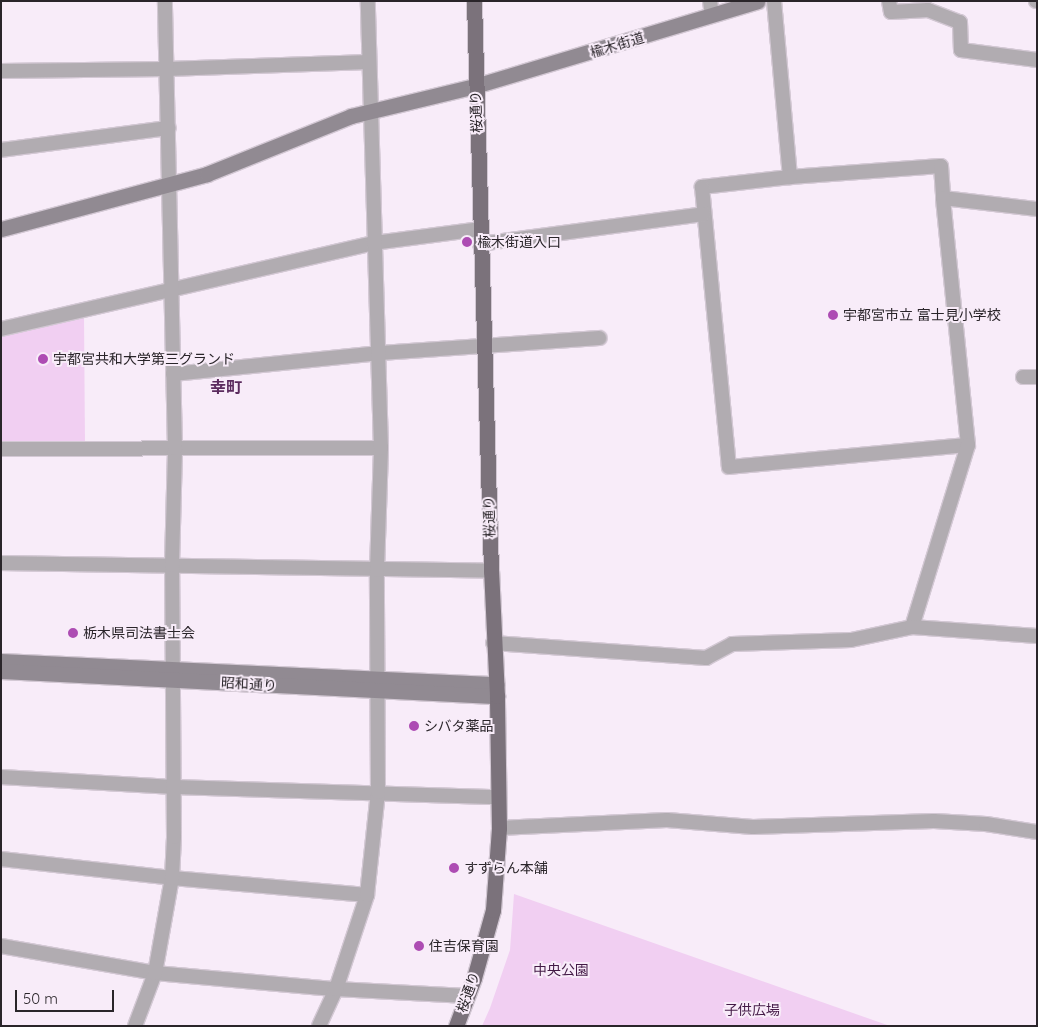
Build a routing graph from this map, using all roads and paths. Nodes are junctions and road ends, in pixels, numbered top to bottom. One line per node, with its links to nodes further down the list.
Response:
1 (165, 1): 10 (street)
2 (368, 1): 9 (street)
3 (474, 1): 12 (main road, 桜通り)
4 (758, 1): 7 (street, 楡木街道)
5 (774, 1): 16 (street)
6 (889, 1): 8 (street)
7 (711, 8): 12 (street, 楡木街道)
8 (1037, 60)
9 (369, 62): 10 (street); 13 (street)
10 (167, 69): 11 (street); 14 (street)
11 (1, 71)
12 (475, 86): 13 (street, 楡木街道); 21 (main road, 桜通り)
13 (371, 112): 17 (street, 楡木街道); 23 (street)
14 (169, 128): 15 (street); 17 (street)
15 (1, 150)
16 (790, 177): 18 (street); 20 (street)
17 (170, 185): 22 (street, 楡木街道); 25 (street)
18 (943, 198): 19 (street); 31 (street)
19 (1037, 209)
20 (704, 214): 24 (street); 31 (street)
21 (480, 228): 23 (street); 24 (main road, 桜通り)
22 (1, 229)
23 (374, 242): 25 (street); 29 (street)
24 (480, 244): 28 (main road, 桜通り)
25 (171, 288): 26 (street); 30 (street)
26 (1, 329)
27 (599, 338): 28 (street)
28 (484, 345): 29 (street); 38 (main road, 桜通り)
29 (380, 353): 30 (street); 33 (street)
30 (173, 374): 32 (street)
31 (968, 445): 39 (street)
32 (175, 448): 33 (street); 34 (street); 36 (street)
33 (381, 448): 37 (street)
34 (1, 449)
35 (1, 563): 36 (street)
36 (172, 565): 37 (street); 44 (street)
37 (377, 570): 38 (street); 45 (street)
38 (491, 571): 41 (main road, 桜通り)
39 (912, 627): 40 (street); 41 (street)
40 (1037, 636)
41 (493, 643): 46 (main road, 桜通り)
42 (1, 661): 44 (street, 昭和通り)
43 (1, 671): 44 (street, 昭和通り)
44 (174, 674): 45 (street, 昭和通り); 48 (street)
45 (377, 684): 46 (street, 昭和通り); 49 (street)
46 (496, 690): 50 (main road, 桜通り)
47 (1, 777): 48 (street)
48 (174, 787): 49 (street); 54 (street)
49 (378, 792): 50 (street); 55 (street)
50 (498, 798): 51 (main road, 桜通り)
51 (499, 828): 52 (street); 59 (main road, 桜通り)
52 (1037, 832)
53 (1, 859): 54 (street)
54 (172, 878): 55 (street); 57 (street)
55 (367, 895): 58 (street)
56 (1, 946): 57 (street)
57 (155, 973): 58 (street); 60 (street)
58 (336, 989): 59 (street); 61 (street)
59 (467, 996): 62 (main road, 桜通り)
60 (135, 1026)
61 (319, 1026)
62 (456, 1026)

